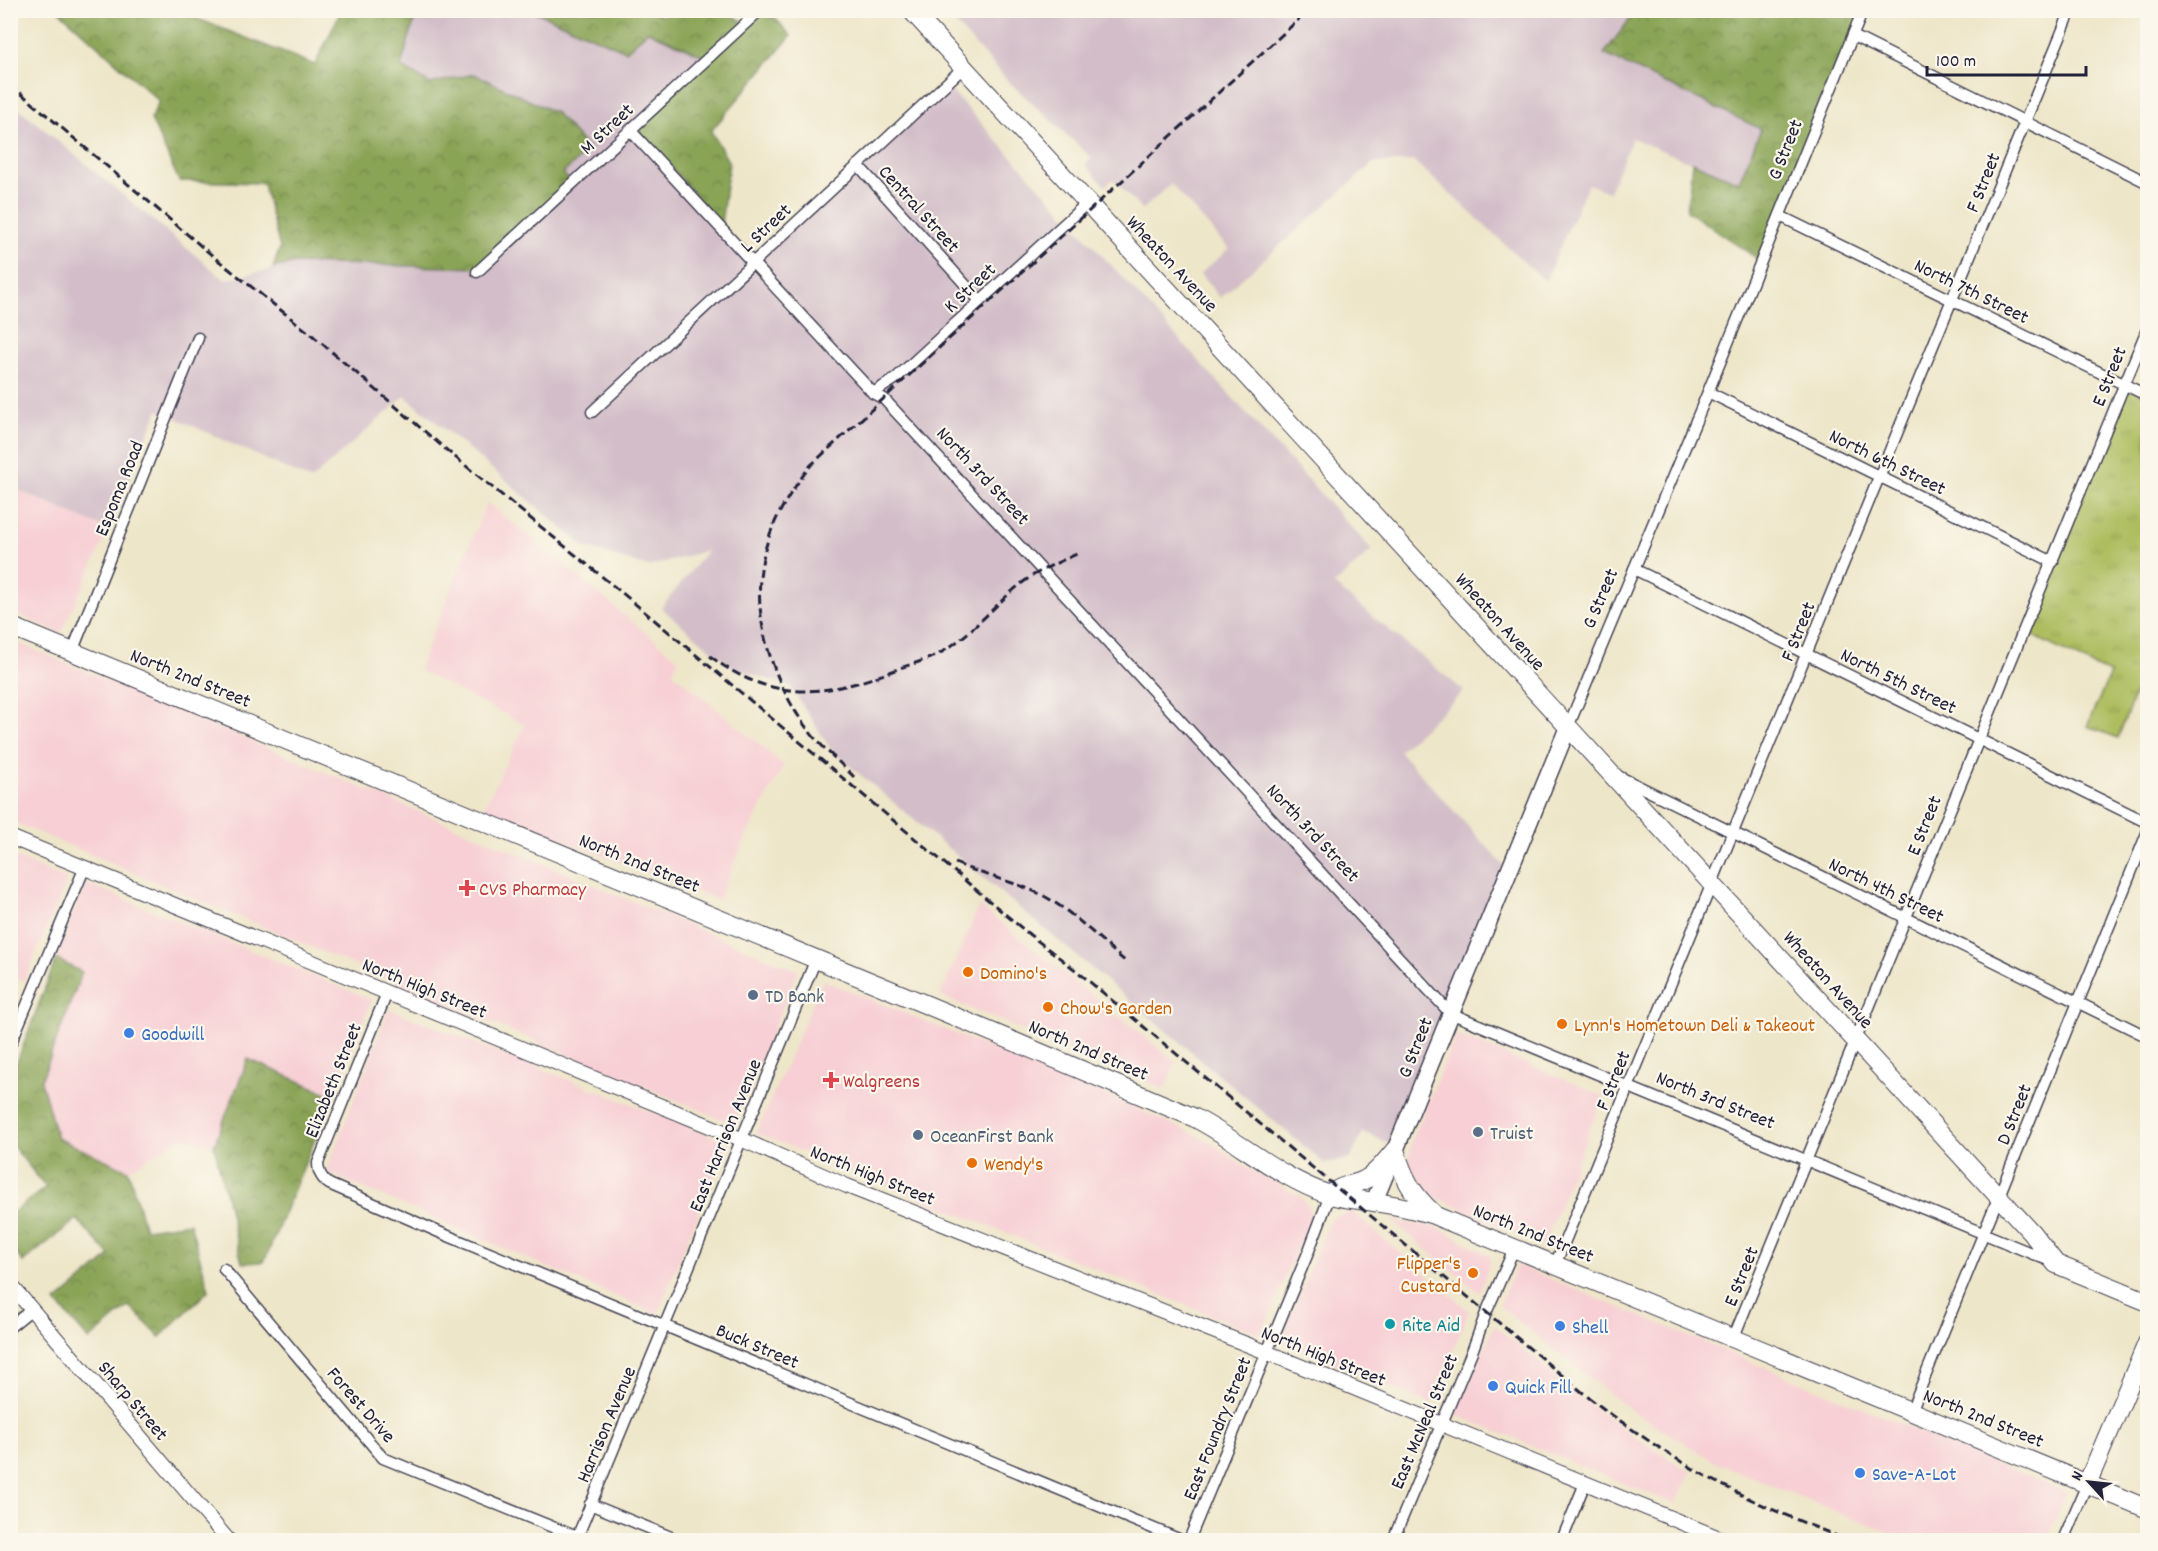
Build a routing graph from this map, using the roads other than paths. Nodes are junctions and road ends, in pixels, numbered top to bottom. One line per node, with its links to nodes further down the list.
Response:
1 (760, 10): 8 (street, M Street)
2 (911, 10): 6 (main road, Wheaton Avenue)
3 (1863, 10): 5 (street, G Street)
4 (2072, 10): 7 (street, F Street)
5 (1853, 36): 7 (street); 12 (street, G Street)
6 (963, 68): 9 (street, L Street); 11 (main road, Wheaton Avenue)
7 (2026, 122): 10 (street); 15 (street, F Street)
8 (630, 130): 13 (street, North 3rd Street); 14 (street, M Street)
9 (858, 165): 13 (street, L Street); 16 (street, Central Street)
10 (2148, 183)
11 (1087, 203): 16 (street, K Street); 30 (main road, Wheaton Avenue)
12 (1780, 216): 15 (street, North 7th Street); 20 (street, G Street)
13 (752, 263): 21 (street, North 3rd Street); 23 (street, L Street)
14 (477, 272)
15 (1952, 300): 19 (street, North 7th Street); 24 (street, F Street)
16 (980, 301): 21 (street, K Street)
17 (2148, 327): 19 (street, E Street)
18 (198, 338): 28 (street, Espoma Road)
19 (2124, 385): 22 (street, North 7th Street); 25 (street, E Street)
20 (1708, 392): 24 (street, North 6th Street); 26 (street, G Street)
21 (873, 393): 43 (street, North 3rd Street)
22 (2148, 396)
23 (592, 412)
24 (1880, 477): 25 (street, North 6th Street); 29 (street, F Street)
25 (2053, 562): 31 (street, E Street)
26 (1634, 569): 29 (street, North 5th Street); 30 (street, G Street)
27 (10, 626): 28 (main road, North 2nd Street)
28 (72, 652): 40 (main road, North 2nd Street)
29 (1807, 654): 31 (street, North 5th Street); 35 (street, F Street)
30 (1568, 728): 32 (main road, Wheaton Avenue); 43 (main road, G Street)
31 (1978, 739): 33 (street, North 5th Street); 39 (street, E Street)
32 (1610, 772): 35 (street, North 4th Street); 38 (main road, Wheaton Avenue)
33 (2148, 823)
34 (2148, 831): 42 (street, D Street)
35 (1733, 832): 38 (street, F Street); 39 (street, North 4th Street)
36 (10, 837): 37 (street, North High Street)
37 (85, 867): 41 (street, North High Street); 46 (street)
38 (1712, 884): 45 (main road, Wheaton Avenue); 47 (street, F Street)
39 (1905, 918): 42 (street, North 4th Street); 45 (street, E Street)
40 (816, 960): 48 (street, East Harrison Avenue); 52 (main road, North 2nd Street)
41 (387, 993): 48 (street, North High Street); 51 (street, Elizabeth Street)
42 (2078, 1003): 44 (street, North 4th Street); 53 (street, D Street)
43 (1450, 1013): 47 (street, North 3rd Street); 49 (main road, G Street)
44 (2148, 1038)
45 (1855, 1040): 50 (street, E Street); 53 (main road, Wheaton Avenue)
46 (10, 1045)
47 (1628, 1087): 50 (street, North 3rd Street); 59 (street, F Street)
48 (741, 1139): 64 (street, East Harrison Avenue); 68 (street, North High Street)
49 (1395, 1150): 52 (main road); 54 (main road, G Street); 55 (main road)
50 (1806, 1160): 56 (street, North 3rd Street); 66 (street, E Street)
51 (323, 1180): 64 (street, Buck Street)
52 (1330, 1195): 54 (main road, North 2nd Street); 68 (street, East Foundry Street)
53 (1998, 1198): 56 (street, D Street); 58 (main road, Wheaton Avenue)
54 (1374, 1202): 55 (main road, North 2nd Street)
55 (1437, 1216): 57 (main road, North 2nd Street)
56 (1983, 1234): 58 (street, North 3rd Street); 69 (street, D Street)
57 (1514, 1249): 59 (main road, North 2nd Street); 70 (street, East McNeal Street)
58 (2056, 1264): 62 (main road, North 3rd Street)
59 (1555, 1265): 66 (main road, North 2nd Street)
60 (224, 1269): 75 (street, Forest Drive)
61 (10, 1284): 63 (street, Sharp Street)
62 (2148, 1302)
63 (32, 1309): 65 (street); 76 (street, Sharp Street)
64 (666, 1325): 73 (street, Harrison Avenue); 78 (street, Buck Street)
65 (10, 1327)
66 (1734, 1339): 69 (main road, North 2nd Street)
67 (2148, 1341): 72 (main road)
68 (1266, 1352): 70 (street, North High Street); 79 (street, East Foundry Street)
69 (1911, 1412): 72 (main road, North 2nd Street)
70 (1442, 1424): 71 (street, North High Street); 80 (street, East McNeal Street)
71 (1585, 1484): 81 (street); 82 (street, North High Street)
72 (2087, 1484): 74 (main road, North 2nd Street); 83 (street)
73 (590, 1504): 75 (street, Harrison Avenue); 77 (street)
74 (2148, 1509)
75 (576, 1539)
76 (228, 1540)
77 (678, 1540)
78 (1181, 1540)
79 (1189, 1540)
80 (1393, 1540)
81 (1562, 1540)
82 (1724, 1540)
83 (2063, 1540)

